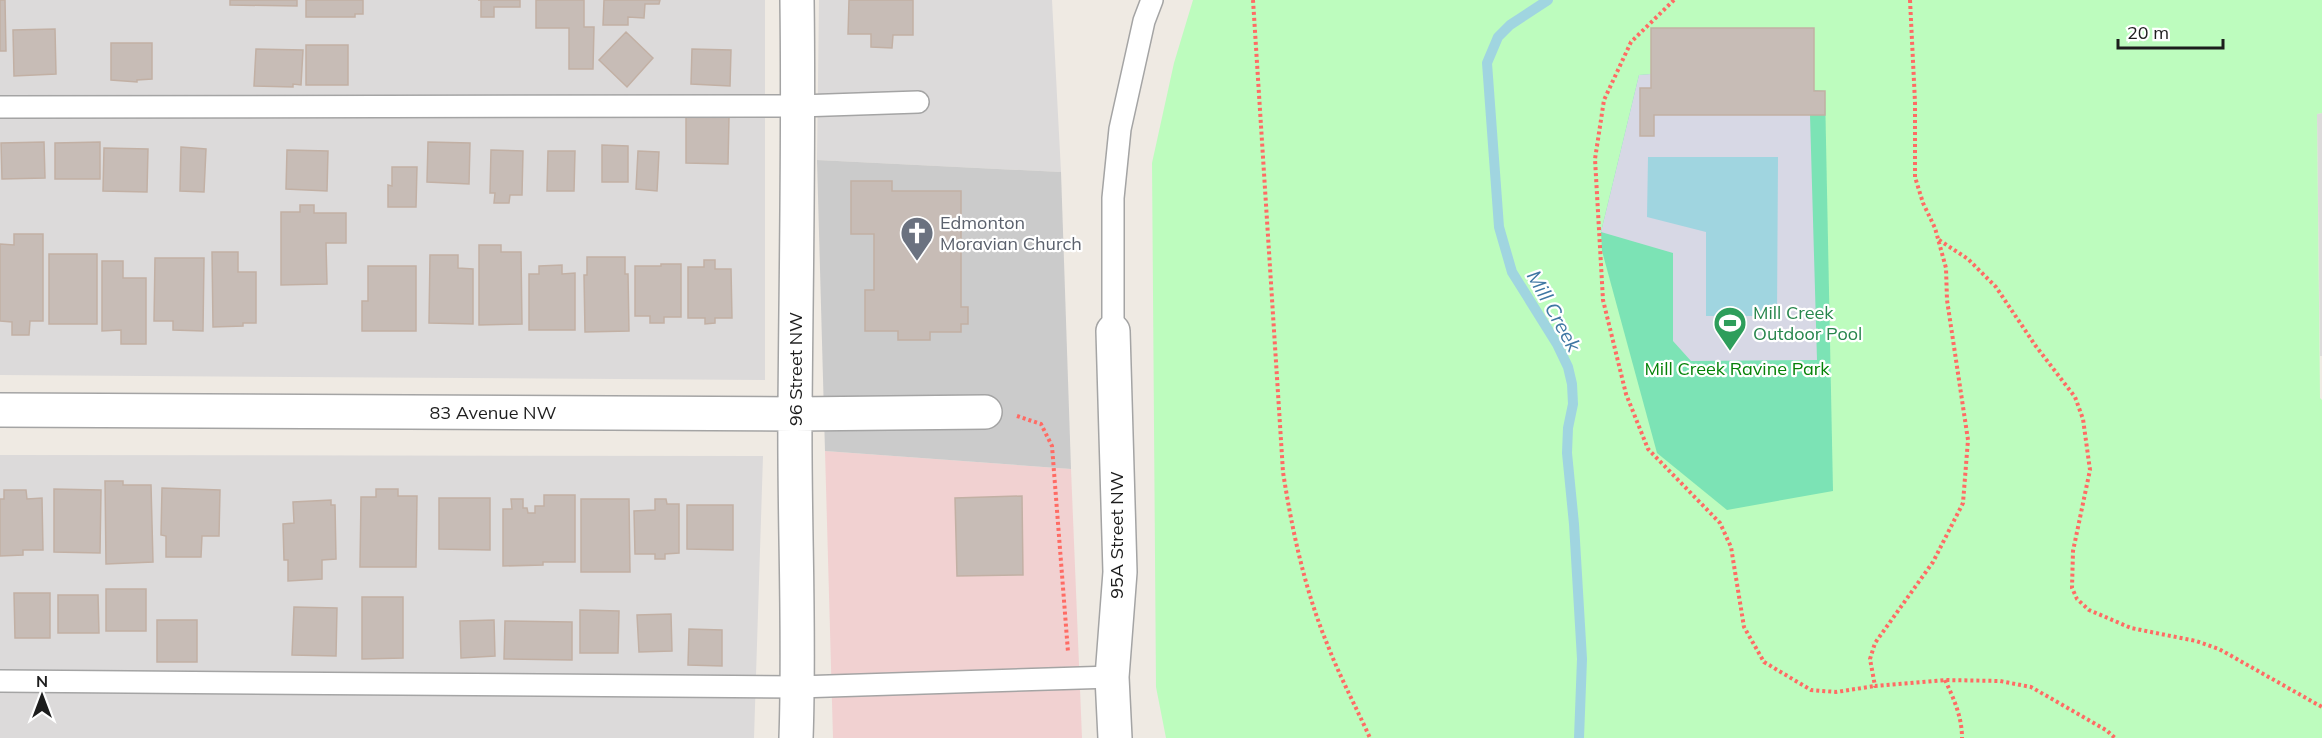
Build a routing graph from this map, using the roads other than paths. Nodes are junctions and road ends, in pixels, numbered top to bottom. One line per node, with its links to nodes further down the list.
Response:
1 (797, 0): 4 (street, 96 Street NW)
2 (1152, 0): 6 (lane)
3 (918, 102): 4 (lane)
4 (799, 106): 5 (lane); 9 (street, 96 Street NW)
5 (0, 107)
6 (1113, 331): 10 (street, 95A Street NW)
7 (0, 410): 9 (street, 83 Avenue NW)
8 (985, 412): 9 (street, 83 Avenue NW)
9 (795, 414): 12 (street, 96 Street NW)
10 (1112, 677): 12 (lane); 14 (street, 95A Street NW)
11 (0, 681): 12 (lane)
12 (798, 687): 13 (street, 96 Street NW)
13 (796, 738)
14 (1115, 738)

